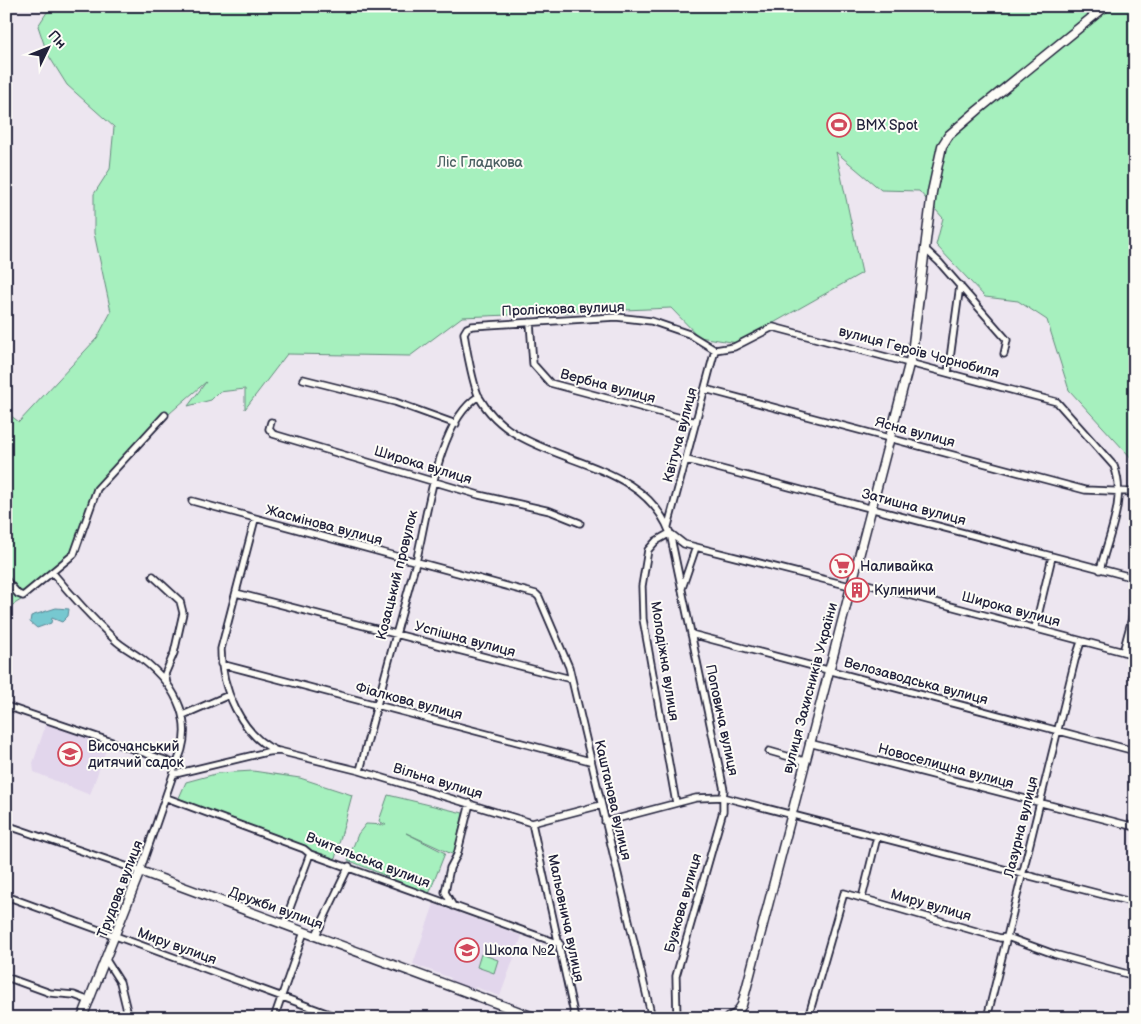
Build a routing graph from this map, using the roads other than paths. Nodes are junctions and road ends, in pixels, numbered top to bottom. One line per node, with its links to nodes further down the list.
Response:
1 (1106, 6): 2 (street, вулиця Захисників України)
2 (925, 249): 3 (street); 8 (street, вулиця Захисників України)
3 (960, 285): 7 (street); 9 (street)
4 (530, 322): 5 (street, Проліскова вулиця); 6 (street, Проліскова вулиця); 15 (street, Вербна вулиця)
5 (464, 333): 12 (street, Поповича вулиця)
6 (715, 350): 8 (street, вулиця Героїв Чорнобиля); 11 (street, Квітуча вулиця)
7 (1004, 354)
8 (909, 363): 9 (street, вулиця Героїв Чорнобиля); 17 (street, вулиця Захисників України)
9 (948, 372): 20 (street, вулиця Героїв Чорнобиля)
10 (303, 379): 16 (street)
11 (705, 389): 15 (street, Квітуча вулиця); 17 (street, Ясна вулиця)
12 (479, 396): 16 (street, Козацький провулок); 26 (street, Поповича вулиця)
13 (165, 415): 31 (street)
14 (271, 422): 19 (street, Широка вулиця)
15 (696, 422): 18 (street, Квітуча вулиця)
16 (456, 424): 19 (street, Козацький провулок)
17 (890, 438): 20 (street, Ясна вулиця); 23 (street, вулиця Захисників України)
18 (687, 460): 23 (street, Затишна вулиця); 26 (street, Квітуча вулиця)
19 (433, 481): 25 (street, Широка вулиця); 29 (street, Козацький провулок)
20 (1120, 492): 21 (street, Ясна вулиця); 30 (street)
21 (1135, 492)
22 (192, 501): 24 (street, Жасмінова вулиця)
23 (871, 509): 28 (street, Затишна вулиця); 35 (street, вулиця Захисників України)
24 (255, 519): 29 (street, Жасмінова вулиця); 37 (street)
25 (580, 523)
26 (669, 530): 27 (street, Широка вулиця); 36 (street, Поповича вулиця); 66 (street, Молодіжна вулиця)
27 (696, 547): 35 (street, Широка вулиця); 36 (street)
28 (1052, 556): 30 (street, Затишна вулиця); 40 (street)
29 (416, 563): 38 (street, Жасмінова вулиця); 41 (street, Козацький провулок)
30 (1100, 570): 33 (street, Затишна вулиця)
31 (52, 572): 34 (street); 49 (street)
32 (153, 576): 49 (street)
33 (1135, 578)
34 (6, 580)
35 (851, 583): 40 (street, Широка вулиця); 47 (street, вулиця Захисників України)
36 (682, 590): 42 (street, Поповича вулиця)
37 (236, 593): 41 (street, Успішна вулиця); 46 (street)
38 (536, 594): 48 (street, Каштанова вулиця)
39 (1135, 607): 44 (street)
40 (1035, 628): 43 (street, Широка вулиця)
41 (396, 633): 48 (street, Успішна вулиця); 51 (street, Козацький провулок)
42 (691, 634): 47 (street, Велозаводська вулиця); 63 (street, Поповича вулиця)
43 (1081, 642): 44 (street, Широка вулиця); 54 (street, Лазурна вулиця)
44 (1122, 652): 45 (street, Широка вулиця)
45 (1135, 656)
46 (221, 664): 50 (street); 51 (street, Фіалкова вулиця)
47 (828, 670): 54 (street, Велозаводська вулиця); 55 (street, вулиця Захисників України)
48 (572, 679): 59 (street, Каштанова вулиця)
49 (167, 684): 53 (street)
50 (229, 695): 53 (street); 56 (street)
51 (376, 705): 59 (street, Фіалкова вулиця); 62 (street, Козацький провулок)
52 (6, 706): 61 (street)
53 (183, 715): 61 (street, Трудова вулиця)
54 (1057, 731): 58 (street, Велозаводська вулиця); 67 (street, Лазурна вулиця)
55 (809, 743): 60 (street, вулиця Захисників України); 67 (street, Новоселищна вулиця)
56 (279, 751): 61 (street, Вільна вулиця); 62 (street, Вільна вулиця)
57 (769, 751): 60 (street)
58 (1135, 751)
59 (590, 761): 68 (street, Каштанова вулиця)
60 (804, 761): 69 (street, вулиця Захисників України)
61 (174, 771): 64 (street, Трудова вулиця)
62 (360, 771): 65 (street, Вільна вулиця)
63 (723, 797): 66 (street); 69 (street, Поповича вулиця); 103 (street, Бузкова вулиця)
64 (167, 798): 75 (street, Вчительська вулиця); 77 (street, Трудова вулиця)
65 (470, 803): 71 (street, Вільна вулиця); 82 (street)
66 (676, 803): 70 (street)
67 (1039, 803): 73 (street, Новоселищна вулиця); 78 (street, Лазурна вулиця)
68 (601, 805): 70 (street, Каштанова вулиця); 71 (street)
69 (790, 814): 74 (street, Поповича вулиця); 95 (street, вулиця Захисників України)
70 (605, 822): 102 (street, Каштанова вулиця)
71 (532, 823): 88 (street, Мальовнича вулиця)
72 (6, 825): 77 (street, Дружби вулиця)
73 (1135, 827)
74 (877, 837): 78 (street, Поповича вулиця); 80 (street)
75 (310, 854): 76 (street, Вчительська вулиця); 83 (street)
76 (349, 866): 82 (street, Вчительська вулиця); 85 (street)
77 (140, 871): 83 (street, Дружби вулиця); 86 (street, Трудова вулиця)
78 (1022, 874): 81 (street, Поповича вулиця); 87 (street, Лазурна вулиця)
79 (6, 896): 86 (street, Миру вулиця)
80 (862, 898): 87 (street, Миру вулиця); 104 (street, Миру вулиця)
81 (1135, 903)
82 (453, 906): 88 (street, Вчительська вулиця)
83 (284, 924): 84 (street, Дружби вулиця)
84 (304, 932): 85 (street, Дружби вулиця); 92 (street)
85 (316, 935): 94 (street, Дружби вулиця)
86 (115, 937): 89 (street, Трудова вулиця); 92 (street, Миру вулиця)
87 (1007, 937): 90 (street, Миру вулиця); 105 (street, Лазурна вулиця)
88 (560, 944): 101 (street, Мальовнича вулиця)
89 (106, 960): 93 (street, Трудова вулиця); 97 (street)
90 (1135, 976)
91 (6, 977): 93 (street)
92 (281, 996): 98 (street); 99 (street, Миру вулиця)
93 (90, 1001): 96 (street, Трудова вулиця)
94 (512, 1014): 100 (street, Дружби вулиця)
95 (734, 1017)
96 (82, 1018)
97 (132, 1018)
98 (274, 1018)
99 (340, 1018)
100 (536, 1018)
101 (575, 1018)
102 (652, 1018)
103 (677, 1018)
104 (808, 1018)
105 (986, 1018)

